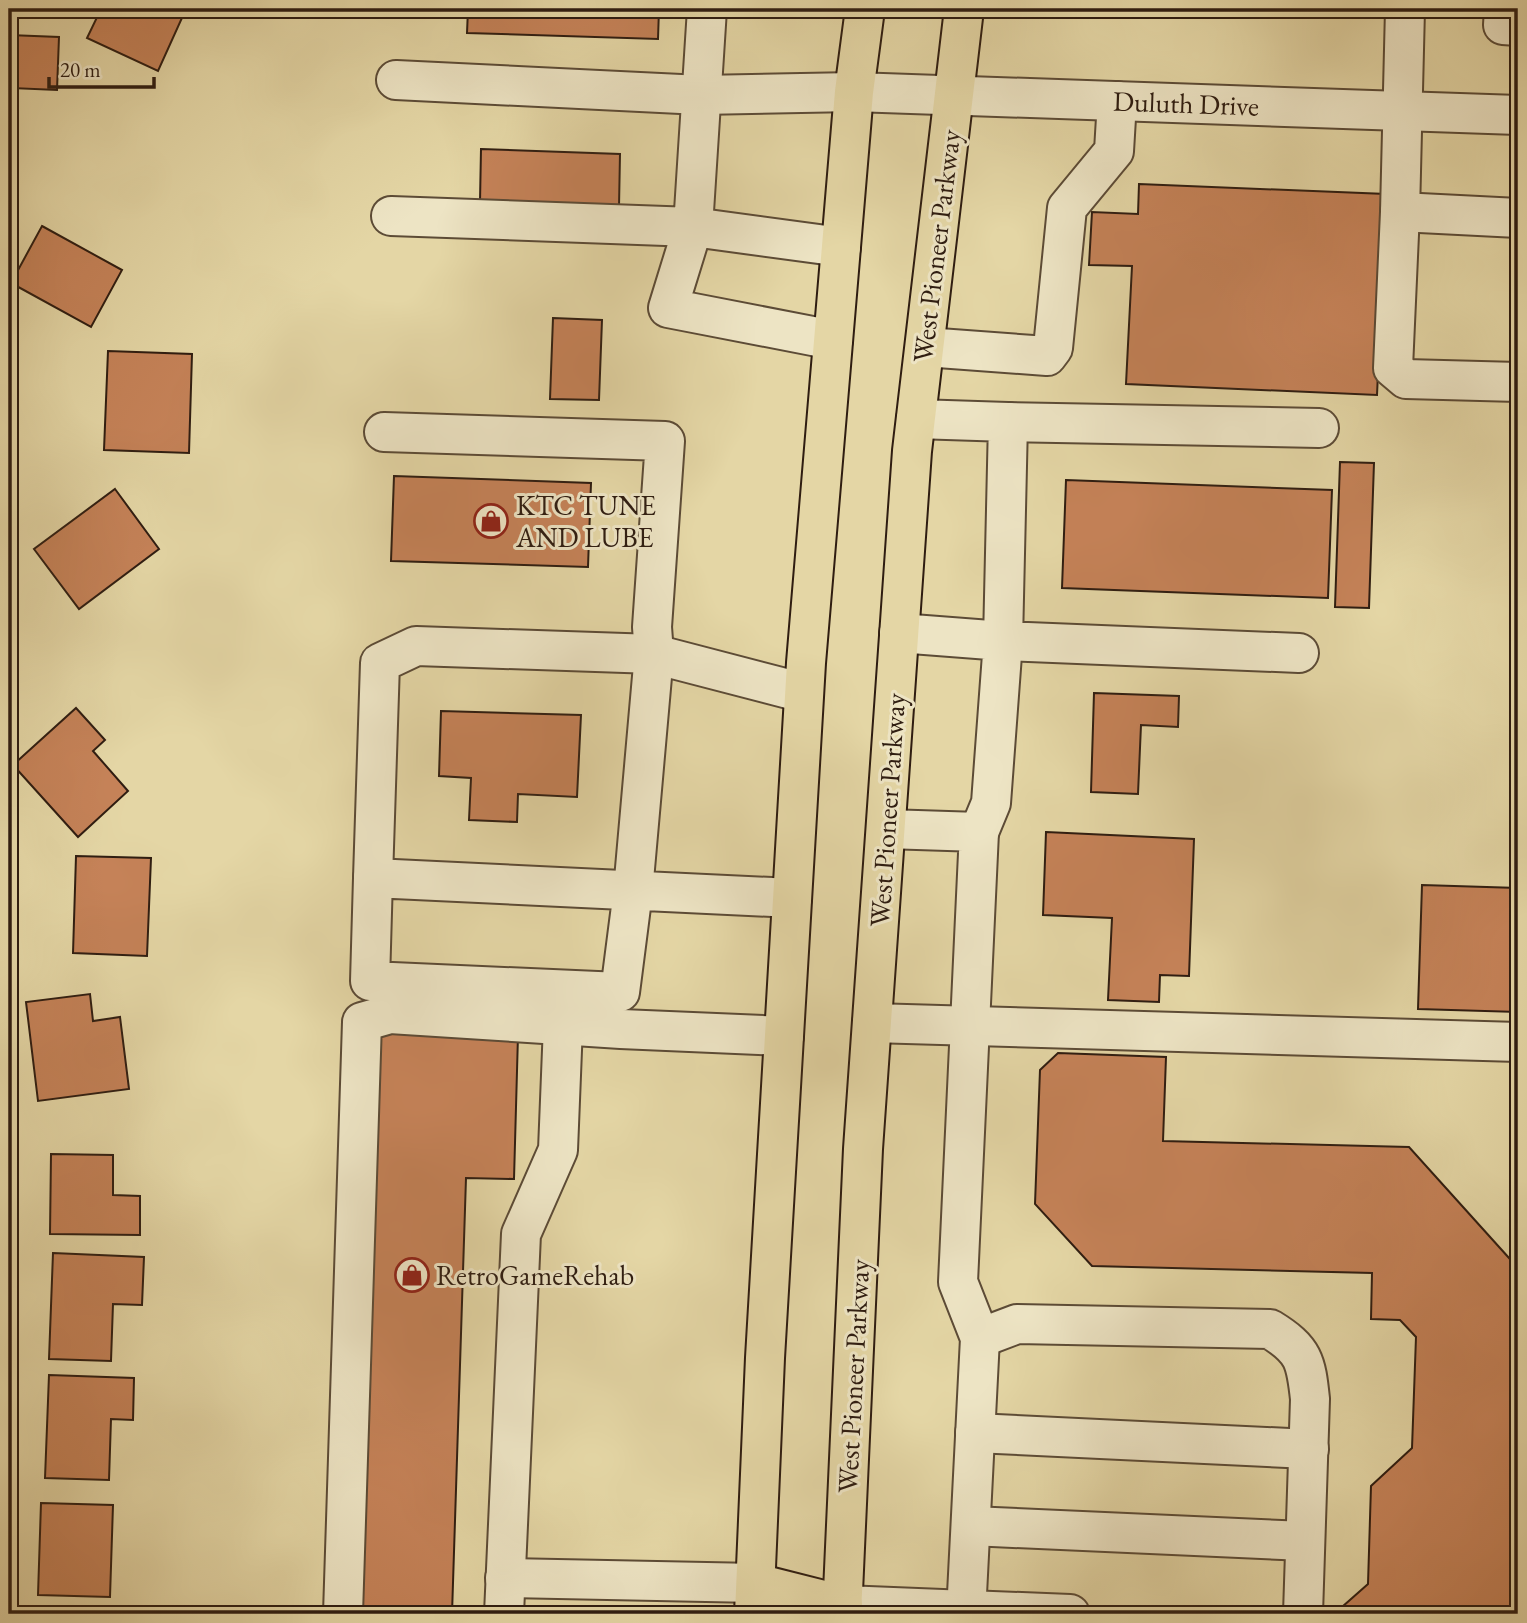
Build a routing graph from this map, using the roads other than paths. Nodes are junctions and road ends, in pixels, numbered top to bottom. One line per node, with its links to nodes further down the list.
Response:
1 (707, 9): 9 (street)
2 (865, 9): 8 (main road)
3 (964, 9): 10 (main road, West Pioneer Parkway)
4 (1405, 9): 12 (street)
5 (1504, 9): 6 (street)
6 (1518, 26)
7 (396, 80): 9 (street, Duluth Drive)
8 (854, 92): 9 (street, Duluth Drive); 10 (street, Duluth Drive); 18 (main road)
9 (701, 95): 17 (street)
10 (954, 95): 11 (street, Duluth Drive); 20 (main road, West Pioneer Parkway)
11 (1117, 101): 12 (street, Duluth Drive); 20 (street)
12 (1402, 111): 13 (street, Duluth Drive); 14 (street)
13 (1518, 115)
14 (1400, 212): 16 (street); 21 (street)
15 (391, 216): 17 (street)
16 (1518, 218)
17 (693, 227): 18 (street); 19 (street)
18 (841, 247): 19 (main road)
19 (833, 340): 30 (main road)
20 (925, 347): 22 (main road, West Pioneer Parkway)
21 (1518, 382)
22 (916, 419): 23 (street); 26 (main road, West Pioneer Parkway)
23 (1008, 422): 24 (street); 27 (street)
24 (1319, 428)
25 (384, 432): 29 (street)
26 (899, 633): 27 (street); 31 (main road, West Pioneer Parkway)
27 (1003, 641): 28 (street); 32 (street)
28 (1299, 653)
29 (654, 654): 30 (street); 33 (street); 34 (street)
30 (804, 693): 35 (main road)
31 (886, 829): 32 (street); 36 (main road, West Pioneer Parkway)
32 (979, 832): 38 (street)
33 (373, 878): 34 (street); 34 (street)
34 (633, 891): 35 (street)
35 (792, 898): 39 (main road)
36 (872, 1023): 38 (street); 48 (main road, West Pioneer Parkway)
37 (563, 1025): 39 (street); 46 (street); 50 (street)
38 (971, 1026): 40 (street); 41 (street)
39 (784, 1036): 47 (main road)
40 (1518, 1042)
41 (979, 1338): 42 (street); 43 (street)
42 (975, 1433): 43 (street); 44 (street)
43 (1309, 1449): 45 (street)
44 (971, 1526): 45 (street); 49 (street)
45 (1305, 1541): 52 (street)
46 (505, 1596): 47 (street)
47 (755, 1598): 48 (main road)
48 (843, 1610): 49 (street)
49 (966, 1611): 51 (street)
50 (342, 1614)
51 (1070, 1614)
52 (1303, 1614)

